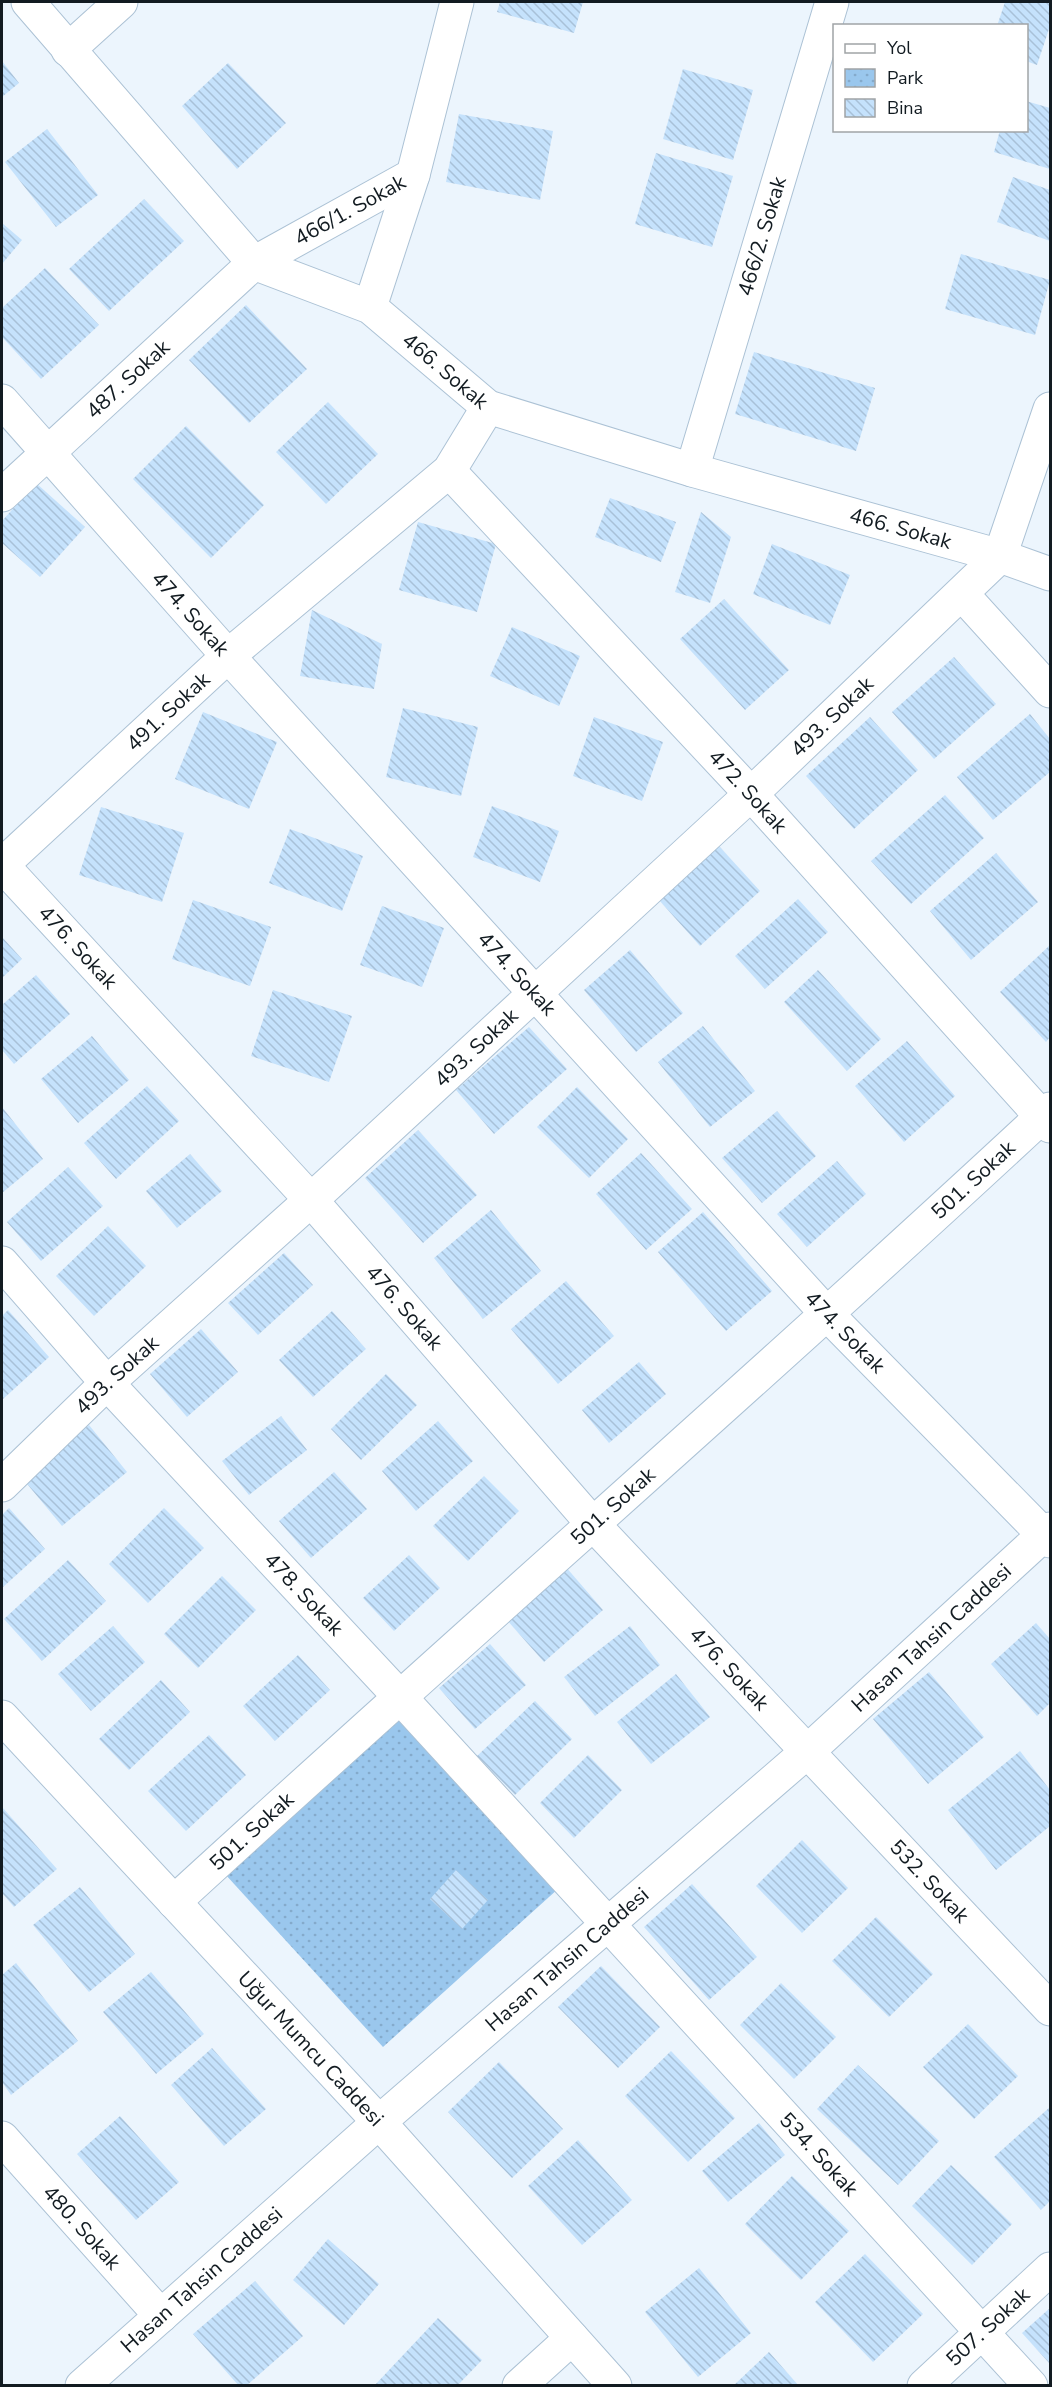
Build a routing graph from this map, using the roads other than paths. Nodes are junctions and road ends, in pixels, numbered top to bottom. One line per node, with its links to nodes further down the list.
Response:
1 (28, 2): 5 (street, 466. Sokak)
2 (121, 2): 5 (street)
3 (457, 2): 6 (street, 466/1. Sokak)
4 (832, 2): 13 (street, 466/2. Sokak)
5 (68, 50): 7 (street, 466. Sokak)
6 (413, 175): 7 (street, 466/1. Sokak); 8 (street)
7 (254, 263): 8 (street, 466. Sokak); 12 (street, 487. Sokak)
8 (370, 307): 10 (street, 466. Sokak)
9 (2, 401): 12 (street, 474. Sokak)
10 (488, 407): 13 (street, 466. Sokak); 14 (street, 491. Sokak)
11 (1050, 409): 16 (street)
12 (49, 452): 15 (street, 487. Sokak); 19 (street, 474. Sokak)
13 (692, 470): 16 (street, 466. Sokak)
14 (449, 471): 19 (street, 491. Sokak); 21 (street, 472. Sokak)
15 (2, 495)
16 (1000, 556): 17 (street, 466. Sokak); 18 (street, 493. Sokak)
17 (1050, 574)
18 (962, 594): 20 (street); 21 (street, 493. Sokak)
19 (228, 656): 22 (street, 491. Sokak); 23 (street, 474. Sokak)
20 (1050, 691)
21 (751, 794): 23 (street, 493. Sokak); 24 (street, 472. Sokak)
22 (2, 865): 25 (street, 476. Sokak)
23 (534, 991): 25 (street, 493. Sokak); 27 (street, 474. Sokak)
24 (1048, 1117): 27 (street, 501. Sokak)
25 (311, 1200): 28 (street, 493. Sokak); 30 (street, 476. Sokak)
26 (2, 1263): 28 (street, 478. Sokak)
27 (827, 1314): 30 (street, 501. Sokak); 31 (street, 474. Sokak)
28 (107, 1383): 29 (street, 493. Sokak); 32 (street, 478. Sokak)
29 (2, 1485)
30 (592, 1523): 32 (street, 501. Sokak); 34 (street, 476. Sokak)
31 (1049, 1535): 34 (street, Hasan Tahsin Caddesi)
32 (399, 1696): 35 (street, 501. Sokak); 36 (street, 478. Sokak)
33 (2, 1717): 35 (street, Uğur Mumcu Caddesi)
34 (808, 1751): 36 (street, Hasan Tahsin Caddesi); 37 (street, 532. Sokak)
35 (174, 1902): 38 (street, Uğur Mumcu Caddesi)
36 (607, 1924): 38 (street, Hasan Tahsin Caddesi); 42 (street, 534. Sokak)
37 (1050, 2009)
38 (379, 2122): 41 (street, Hasan Tahsin Caddesi); 43 (street, Uğur Mumcu Caddesi)
39 (2, 2138): 41 (street, 480. Sokak)
40 (1050, 2269): 42 (street, 507. Sokak)
41 (161, 2316): 44 (street, Hasan Tahsin Caddesi)
42 (980, 2332): 47 (street, 507. Sokak); 48 (street, 534. Sokak)
43 (572, 2338): 45 (street); 46 (street, Uğur Mumcu Caddesi)
44 (82, 2385)
45 (519, 2385)
46 (615, 2385)
47 (924, 2385)
48 (1031, 2385)

